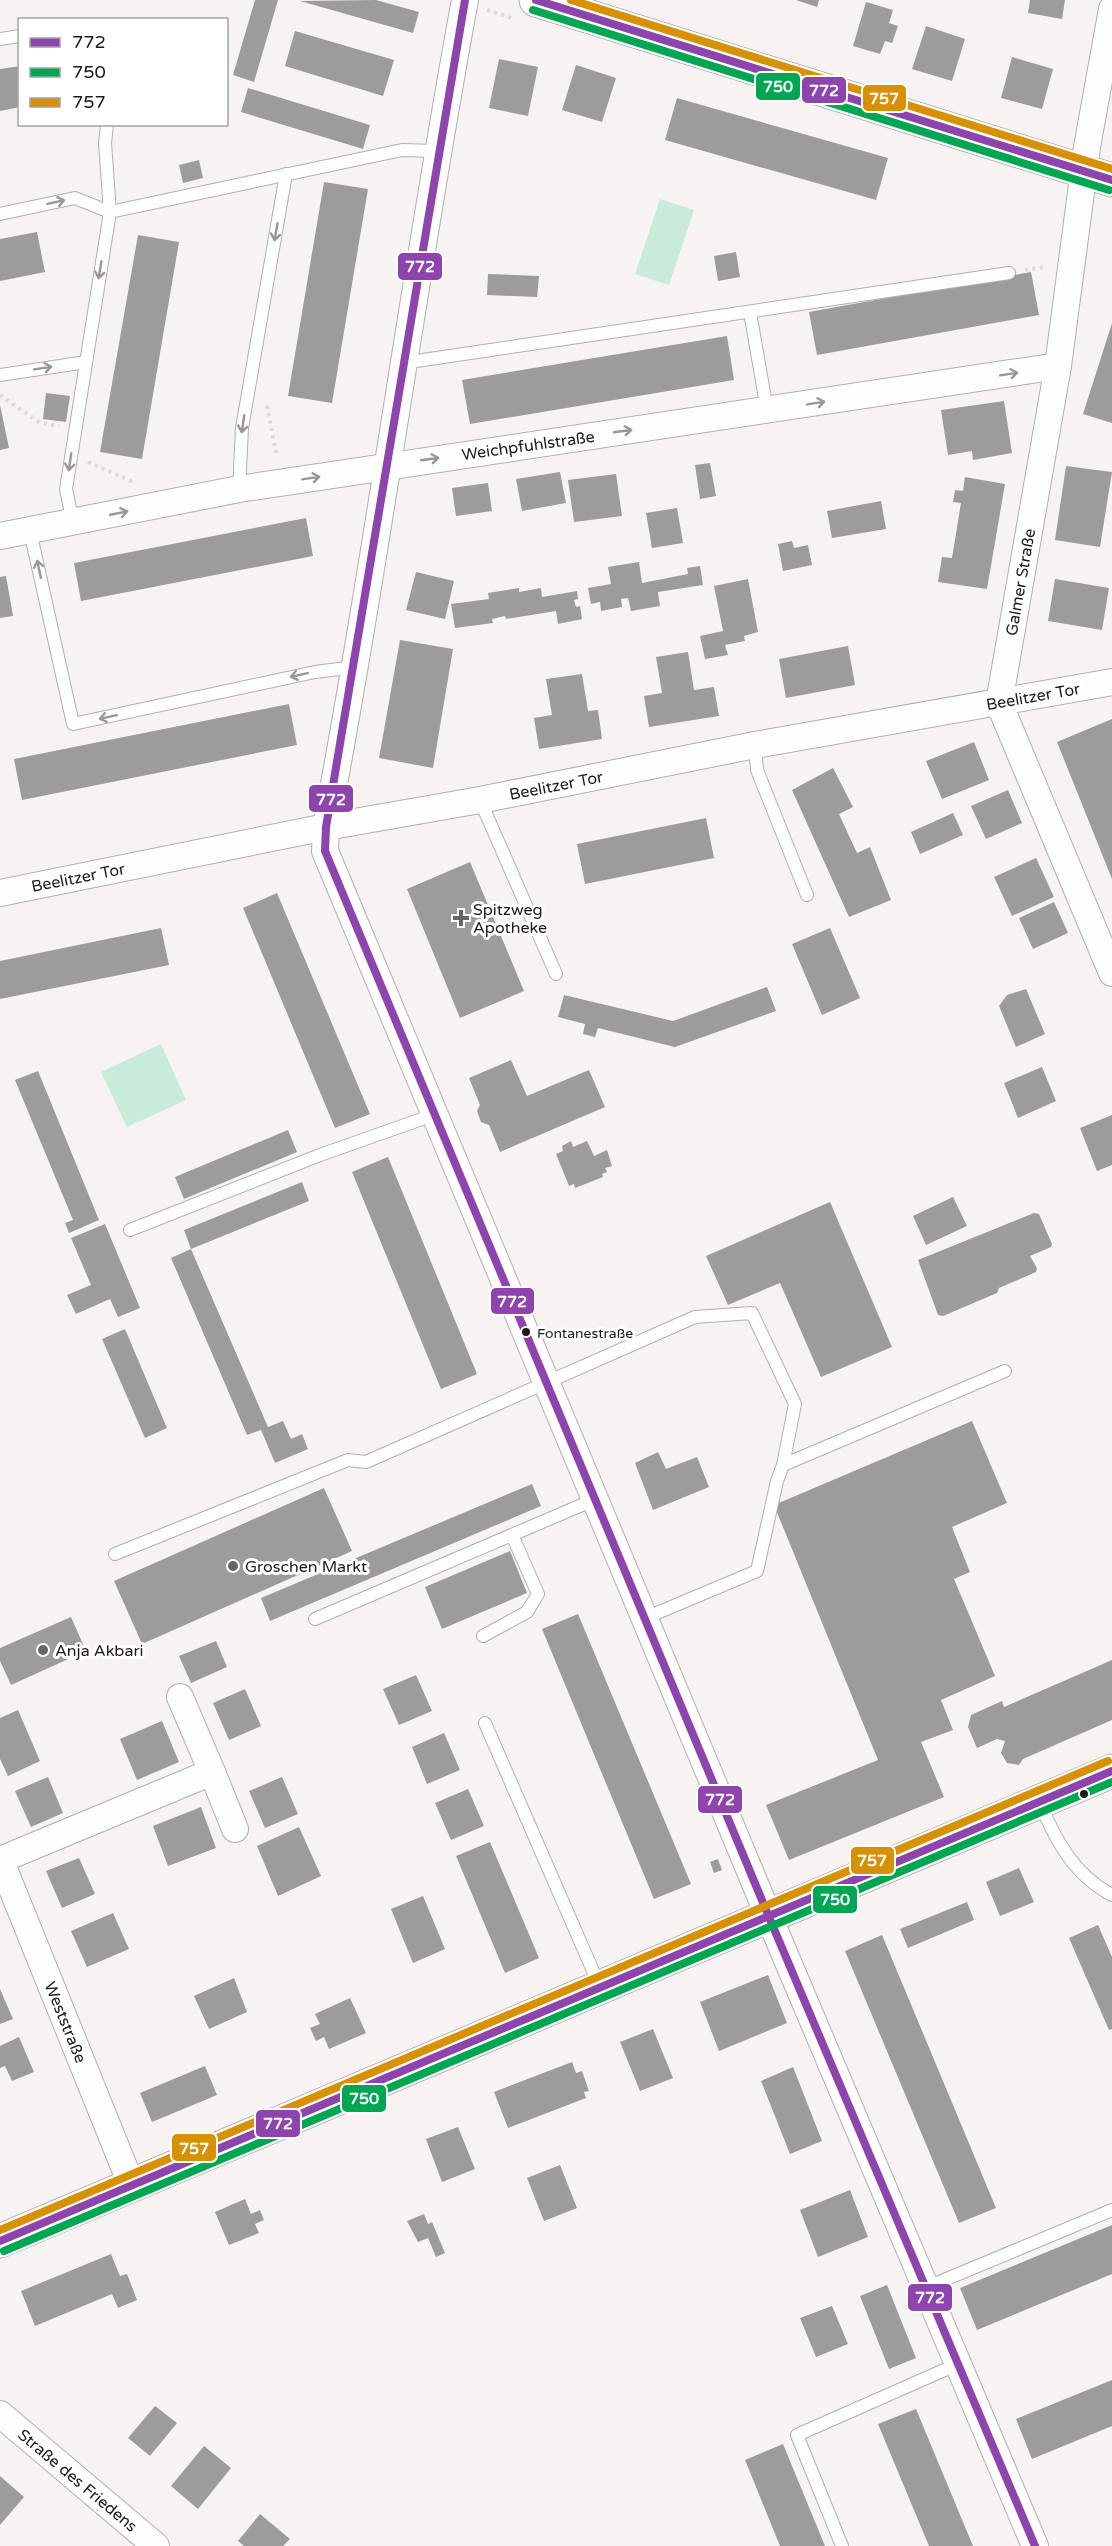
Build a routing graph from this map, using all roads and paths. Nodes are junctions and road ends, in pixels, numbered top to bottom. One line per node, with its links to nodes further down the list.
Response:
1 (465, 0): 7 (street)
2 (536, 0): 9 (street)
3 (1112, 9): 9 (street, Galmer Straße)
4 (18, 36): 5 (lane)
5 (0, 39)
6 (107, 126): 10 (lane)
7 (437, 151): 8 (lane); 16 (street)
8 (286, 174): 10 (lane); 25 (lane, one-way to 25)
9 (1099, 176): 17 (street, Galmer Straße)
10 (110, 212): 11 (lane, one-way to 10); 15 (lane, one-way to 15)
11 (0, 214)
12 (1055, 265): 13 (path)
13 (1009, 273): 14 (lane)
14 (750, 312): 16 (lane); 21 (lane)
15 (86, 362): 18 (lane, one-way to 15); 22 (lane)
16 (402, 363): 24 (street)
17 (1058, 366): 21 (street, Weichpfuhlstraße, one-way to 17); 32 (street, Galmer Straße)
18 (0, 375)
19 (0, 395): 22 (path)
20 (268, 395): 25 (path)
21 (767, 410): 24 (street, Weichpfuhlstraße, one-way to 21)
22 (76, 428): 23 (lane)
23 (71, 454): 26 (path); 27 (lane, one-way to 27)
24 (387, 466): 25 (street, Weichpfuhlstraße, one-way to 24); 30 (street)
25 (240, 480): 27 (street, Weichpfuhlstraße, one-way to 25)
26 (135, 483)
27 (73, 523): 28 (street, Weichpfuhlstraße)
28 (30, 531): 29 (street, Weichpfuhlstraße); 30 (lane, one-way to 28)
29 (0, 536)
30 (356, 667): 35 (street)
31 (1112, 682): 32 (street, Beelitzer Tor)
32 (999, 703): 33 (street, Beelitzer Tor); 38 (street)
33 (755, 745): 34 (street, Beelitzer Tor); 37 (lane)
34 (480, 800): 35 (street, Beelitzer Tor); 39 (lane)
35 (326, 827): 36 (street, Beelitzer Tor); 40 (street)
36 (0, 893)
37 (807, 895)
38 (1112, 973)
39 (556, 974)
40 (435, 1114): 41 (lane); 43 (street)
41 (130, 1230)
42 (1005, 1371): 44 (lane)
43 (548, 1383): 44 (lane); 45 (street); 47 (lane)
44 (783, 1465): 48 (lane)
45 (596, 1500): 46 (lane); 48 (street)
46 (512, 1535): 49 (lane); 50 (lane)
47 (115, 1554)
48 (645, 1618): 59 (street)
49 (315, 1619)
50 (483, 1636)
51 (180, 1697): 54 (street)
52 (485, 1723): 60 (lane)
53 (1112, 1771): 55 (street)
54 (212, 1772): 56 (street); 57 (street, Weststraße)
55 (1039, 1803): 58 (lane); 59 (street)
56 (235, 1829)
57 (0, 1859): 61 (street, Weststraße)
58 (1112, 1895)
59 (769, 1917): 60 (street); 64 (street)
60 (601, 1988): 61 (street)
61 (131, 2184): 63 (street)
62 (1112, 2210): 64 (lane)
63 (0, 2241)
64 (925, 2288): 65 (street)
65 (958, 2364): 68 (lane); 69 (street)
66 (0, 2414): 67 (street, Straße des Friedens)
67 (156, 2546)
68 (842, 2546)
69 (1035, 2546)

